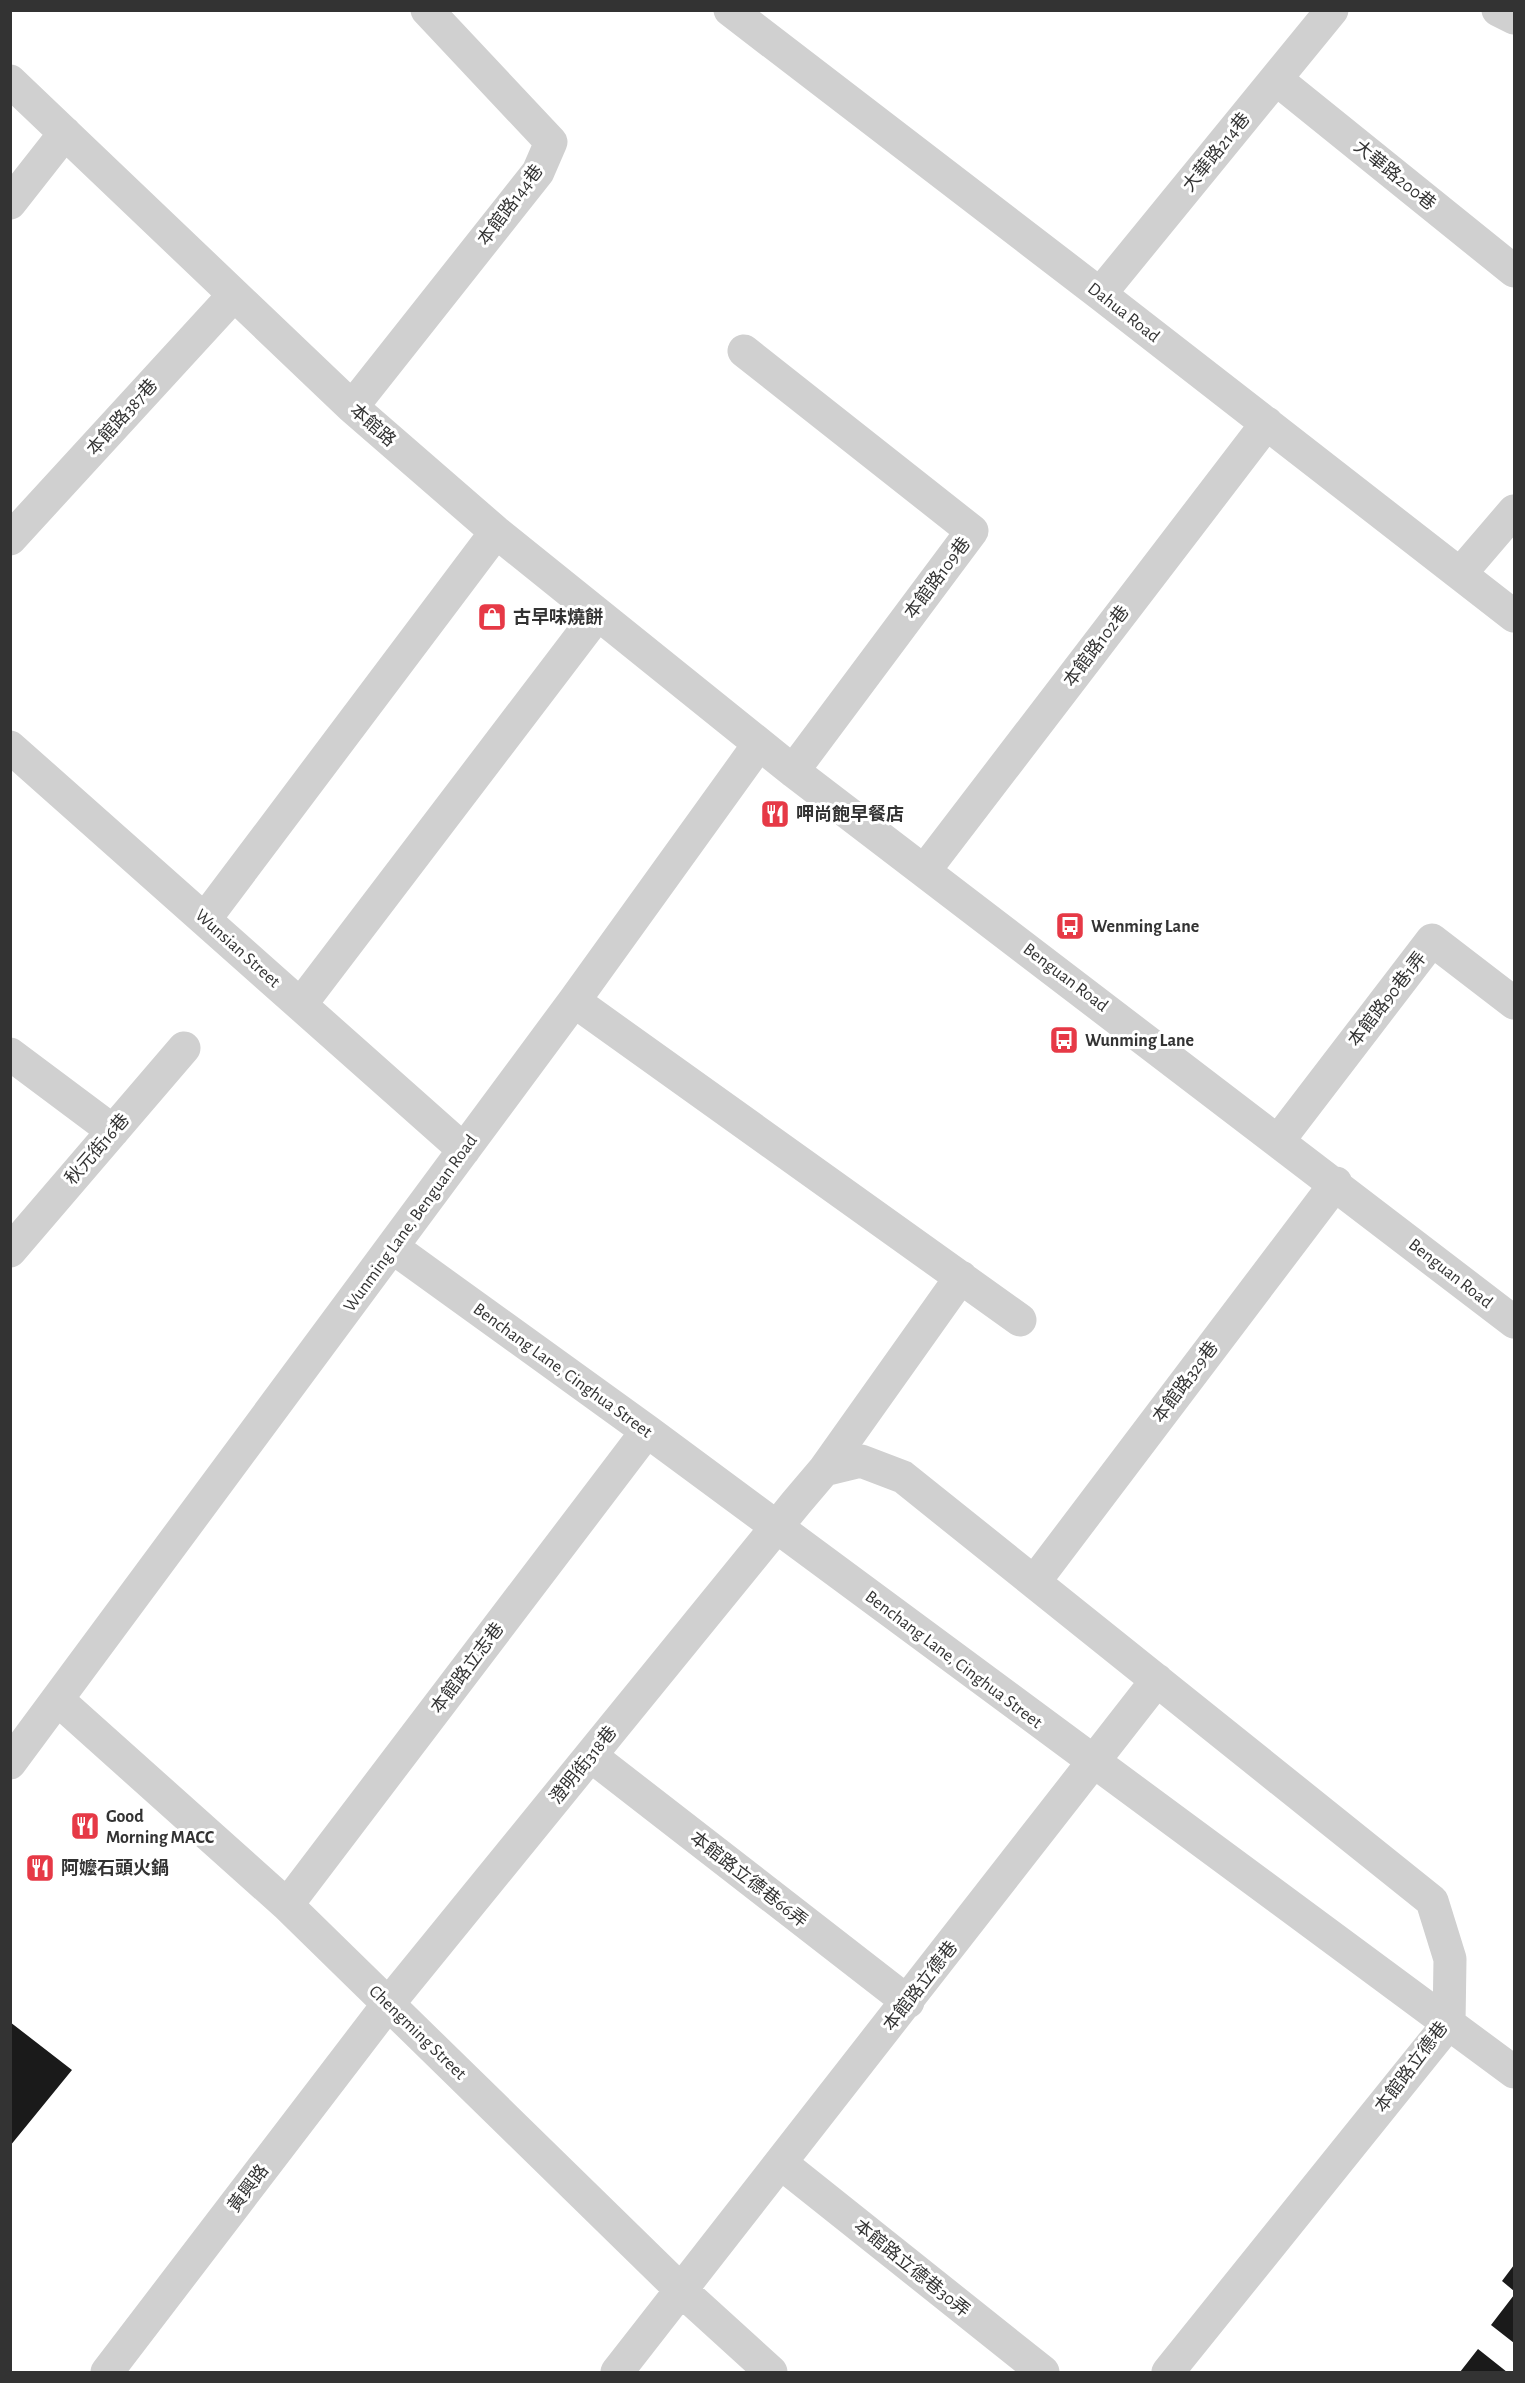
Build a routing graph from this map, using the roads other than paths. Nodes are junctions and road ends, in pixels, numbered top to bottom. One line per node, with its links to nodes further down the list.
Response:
1 (427, 10): 14 (street, 本館路144巷)
2 (730, 10): 11 (street, Dahua Road)
3 (1332, 10): 6 (street, 大華路214巷)
4 (1498, 10): 5 (street)
5 (1515, 18)
6 (1276, 79): 10 (street, 大華路200巷); 11 (street, 大華路214巷)
7 (10, 81): 8 (street, 本館路)
8 (65, 133): 9 (street); 12 (street, 本館路)
9 (10, 203)
10 (1515, 271)
11 (1100, 294): 15 (street, Dahua Road)
12 (233, 296): 14 (street, 本館路); 18 (street, 本館路387巷)
13 (744, 351): 24 (street, 本館路109巷)
14 (352, 407): 17 (street, 本館路)
15 (1267, 423): 19 (street, Dahua Road); 25 (street, 本館路102巷)
16 (1515, 511): 19 (street)
17 (496, 532): 20 (street, 本館路); 26 (street)
18 (10, 539)
19 (1460, 574): 21 (street, Dahua Road)
20 (597, 615): 22 (street, 本館路); 29 (street)
21 (1515, 616)
22 (759, 744): 24 (street, Benguan Road); 27 (street, Wunming Lane, Benguan Road)
23 (10, 747): 26 (street, Wunsian Street)
24 (793, 771): 25 (street, Benguan Road)
25 (925, 870): 33 (street, Benguan Road)
26 (205, 919): 29 (street, Wunsian Street)
27 (574, 1001): 34 (street, Wunming Lane, Benguan Road); 38 (street)
28 (1515, 1003): 33 (street, 本館路90巷1弄)
29 (301, 1004): 34 (street, Wunsian Street)
30 (184, 1048): 32 (street, 秋元街16巷)
31 (10, 1054): 32 (street)
32 (113, 1131): 37 (street, 秋元街16巷)
33 (1278, 1140): 35 (street, Benguan Road)
34 (464, 1150): 36 (street, Wunming Lane, Benguan Road)
35 (1336, 1183): 40 (street, Benguan Road); 44 (street, 本館路329巷)
36 (392, 1247): 41 (street, Benchang Lane, Cinghua Street); 46 (street, Wunming Lane, Benguan Road)
37 (10, 1251)
38 (961, 1278): 39 (street); 42 (street)
39 (1020, 1320)
40 (1515, 1322)
41 (646, 1431): 43 (street, Benchang Lane, Cinghua Street); 50 (street, 本館路立志巷)
42 (824, 1470): 43 (street); 44 (street, 本館路立德巷)
43 (777, 1528): 47 (street, 澄明街318巷); 49 (street, Benchang Lane, Cinghua Street)
44 (1035, 1581): 45 (street, 本館路立德巷)
45 (1157, 1680): 49 (street, 本館路立德巷); 53 (street, 本館路立德巷)
46 (58, 1700): 48 (street, Wunming Lane, Benguan Road); 50 (street, Chengming Street)
47 (591, 1756): 51 (street, 本館路立德巷66弄); 52 (street, 澄明街318巷)
48 (10, 1763)
49 (1094, 1764): 51 (street, 本館路立德巷); 53 (street, Benchang Lane, Cinghua Street)
50 (287, 1905): 52 (street, Chengming Street)
51 (908, 2002): 55 (street, 本館路立德巷)
52 (389, 2004): 56 (street, Chengming Street); 57 (street, 黃興路)
53 (1449, 2023): 54 (street, Benchang Lane, Cinghua Street); 61 (street, 本館路立德巷)
54 (1515, 2072)
55 (782, 2164): 56 (street, 本館路立德巷); 60 (street, 本館路立德巷30弄)
56 (682, 2291): 58 (street, 本館路立德巷); 59 (street, Chengming Street)
57 (107, 2373)
58 (617, 2373)
59 (771, 2373)
60 (1043, 2373)
61 (1168, 2373)

